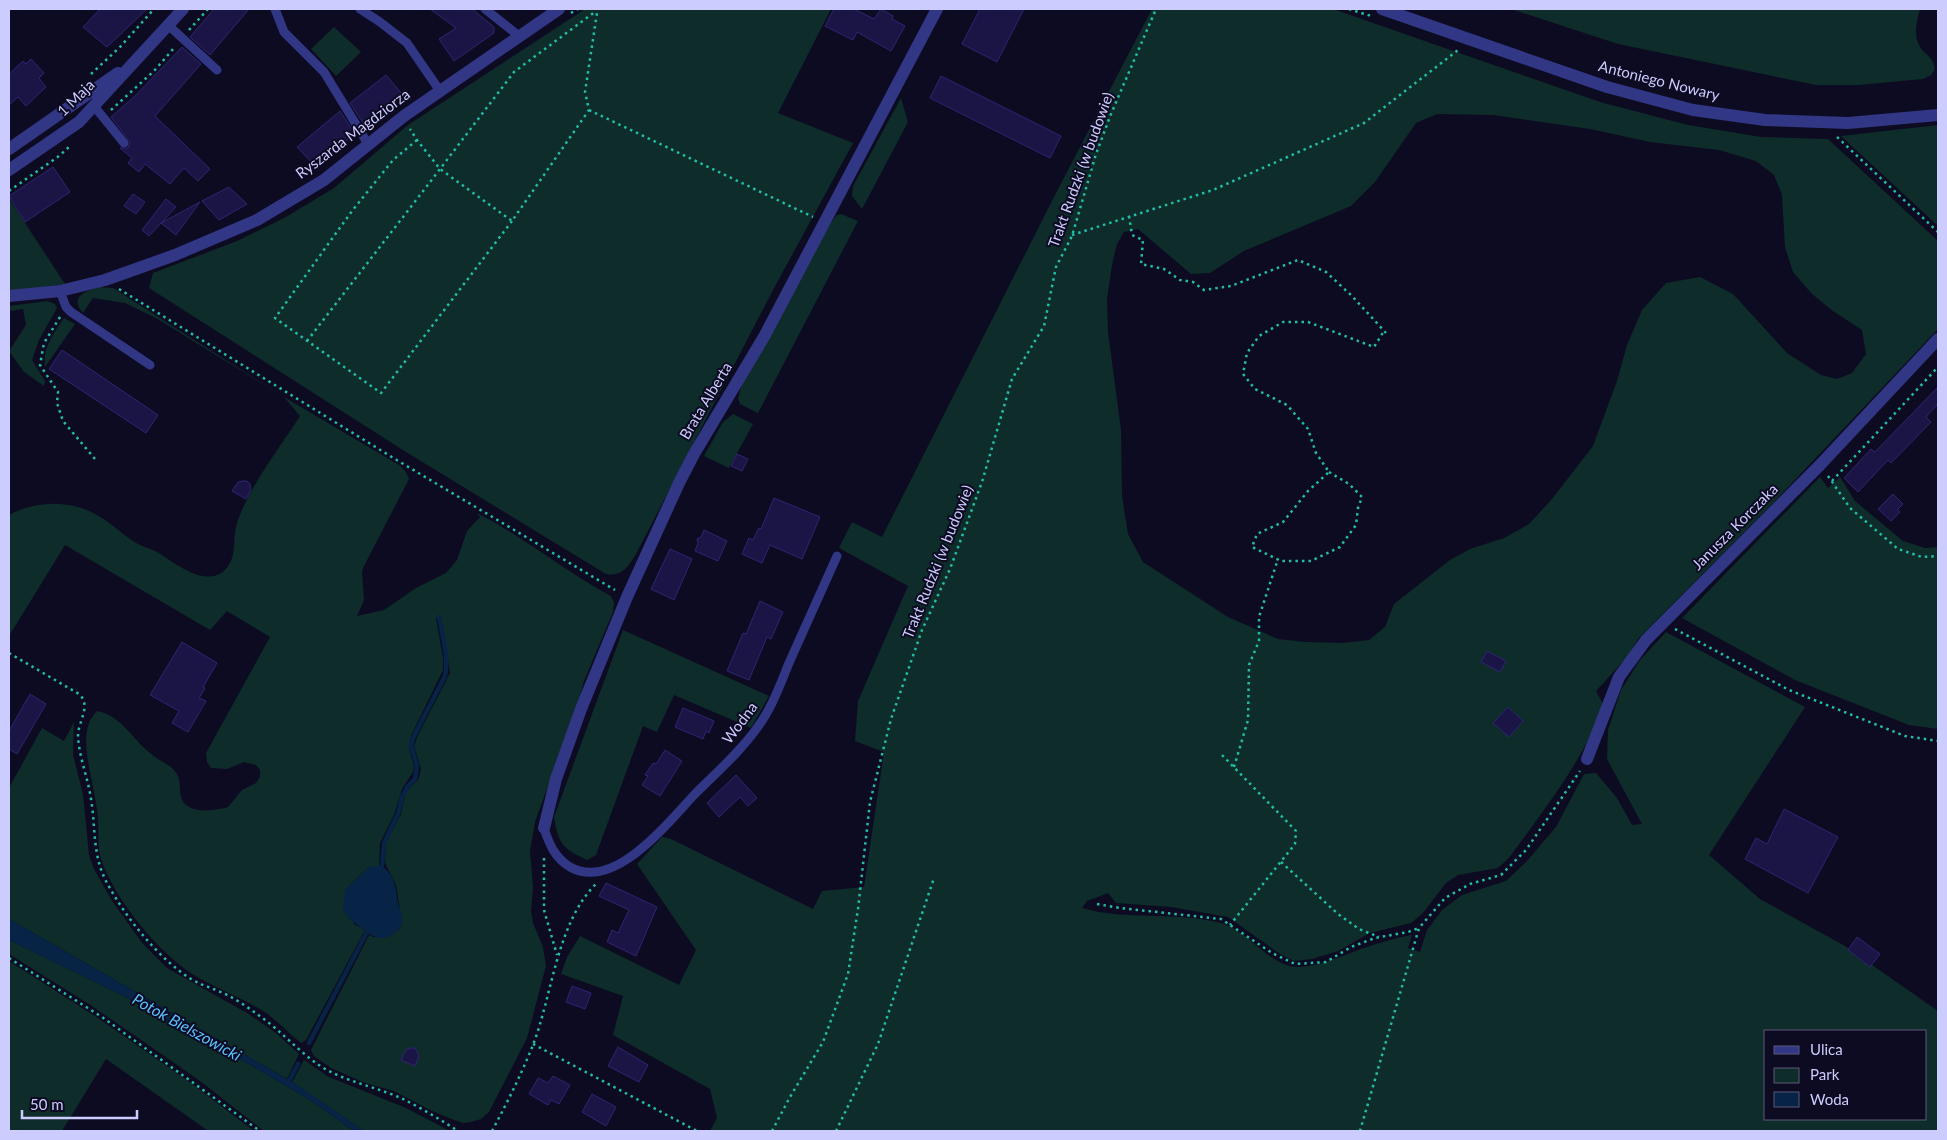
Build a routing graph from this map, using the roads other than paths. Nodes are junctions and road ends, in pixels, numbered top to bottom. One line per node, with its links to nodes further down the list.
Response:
1 (183, 9): 8 (street, 1 Maja)
2 (275, 9): 16 (lane)
3 (360, 9): 12 (lane)
4 (485, 9): 9 (lane)
5 (559, 9): 9 (street, Ryszarda Magdziorza)
6 (937, 9): 25 (street, Brata Alberta)
7 (1382, 9): 14 (street, Antoniego Nowary)
8 (168, 25): 10 (street, 1 Maja); 11 (lane)
9 (519, 36): 12 (street, Ryszarda Magdziorza)
10 (136, 60): 13 (street, 1 Maja); 17 (street, 1 Maja)
11 (218, 70)
12 (440, 91): 16 (street, Ryszarda Magdziorza)
13 (94, 106): 15 (lane); 18 (street, 1 Maja)
14 (1938, 115)
15 (124, 143)
16 (368, 144): 19 (street, Ryszarda Magdziorza)
17 (9, 149)
18 (9, 170)
19 (60, 291): 20 (street, Ryszarda Magdziorza); 22 (lane)
20 (9, 296)
21 (1938, 339): 24 (street, Janusza Korczaka)
22 (150, 365)
23 (837, 556): 25 (lane, Wodna)
24 (1587, 759)
25 (544, 828)

